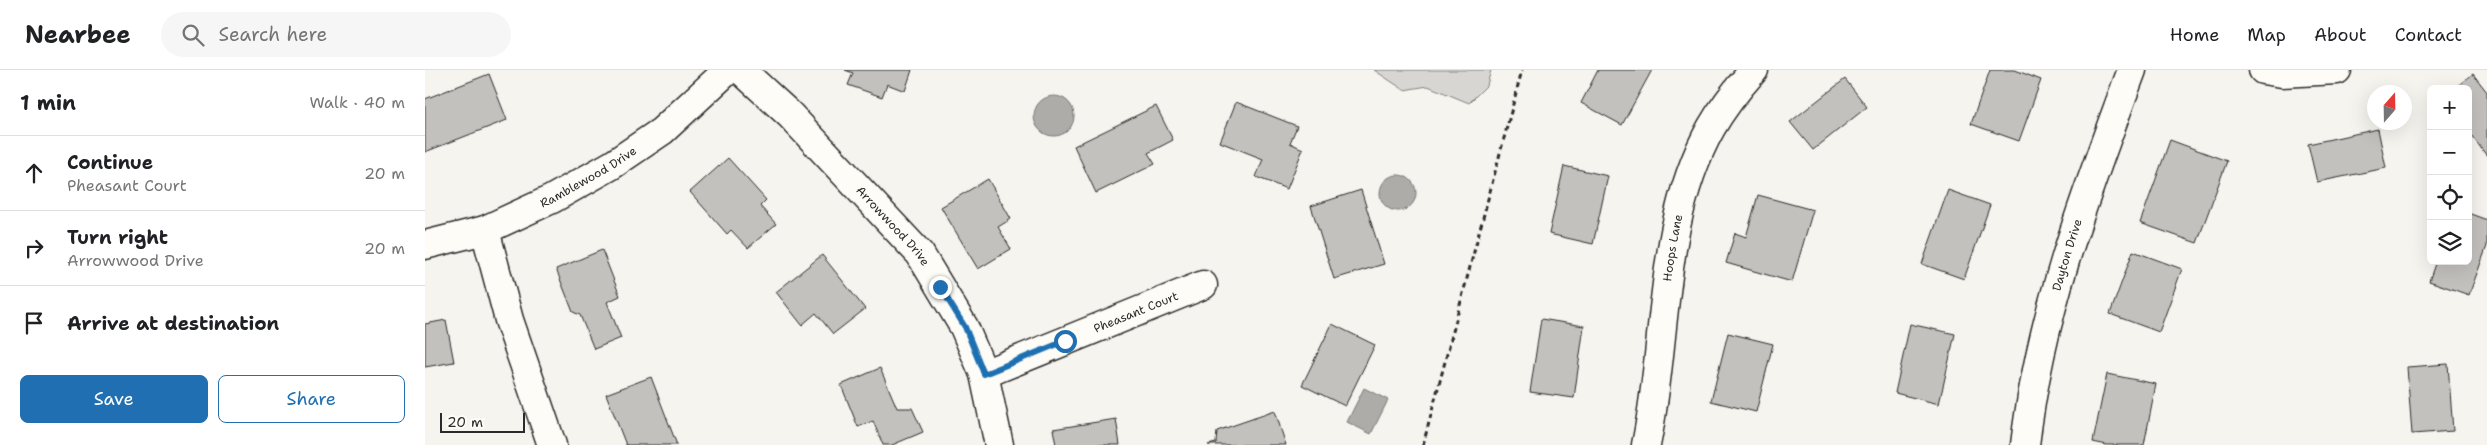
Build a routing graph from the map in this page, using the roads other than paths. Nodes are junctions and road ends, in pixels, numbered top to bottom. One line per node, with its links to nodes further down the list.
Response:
1 (731, 70): 6 (street, Ramblewood Drive); 9 (street, Arrowwood Drive)
2 (1754, 70): 12 (street, Hoops Lane)
3 (2131, 70): 13 (street, Dayton Drive)
4 (2263, 70): 5 (street)
5 (2337, 70)
6 (485, 230): 7 (street, Ramblewood Drive); 10 (street)
7 (425, 245)
8 (1203, 284): 9 (street, Pheasant Court)
9 (984, 374): 11 (street, Arrowwood Drive)
10 (552, 445)
11 (999, 445)
12 (1646, 445)
13 (2025, 445)

